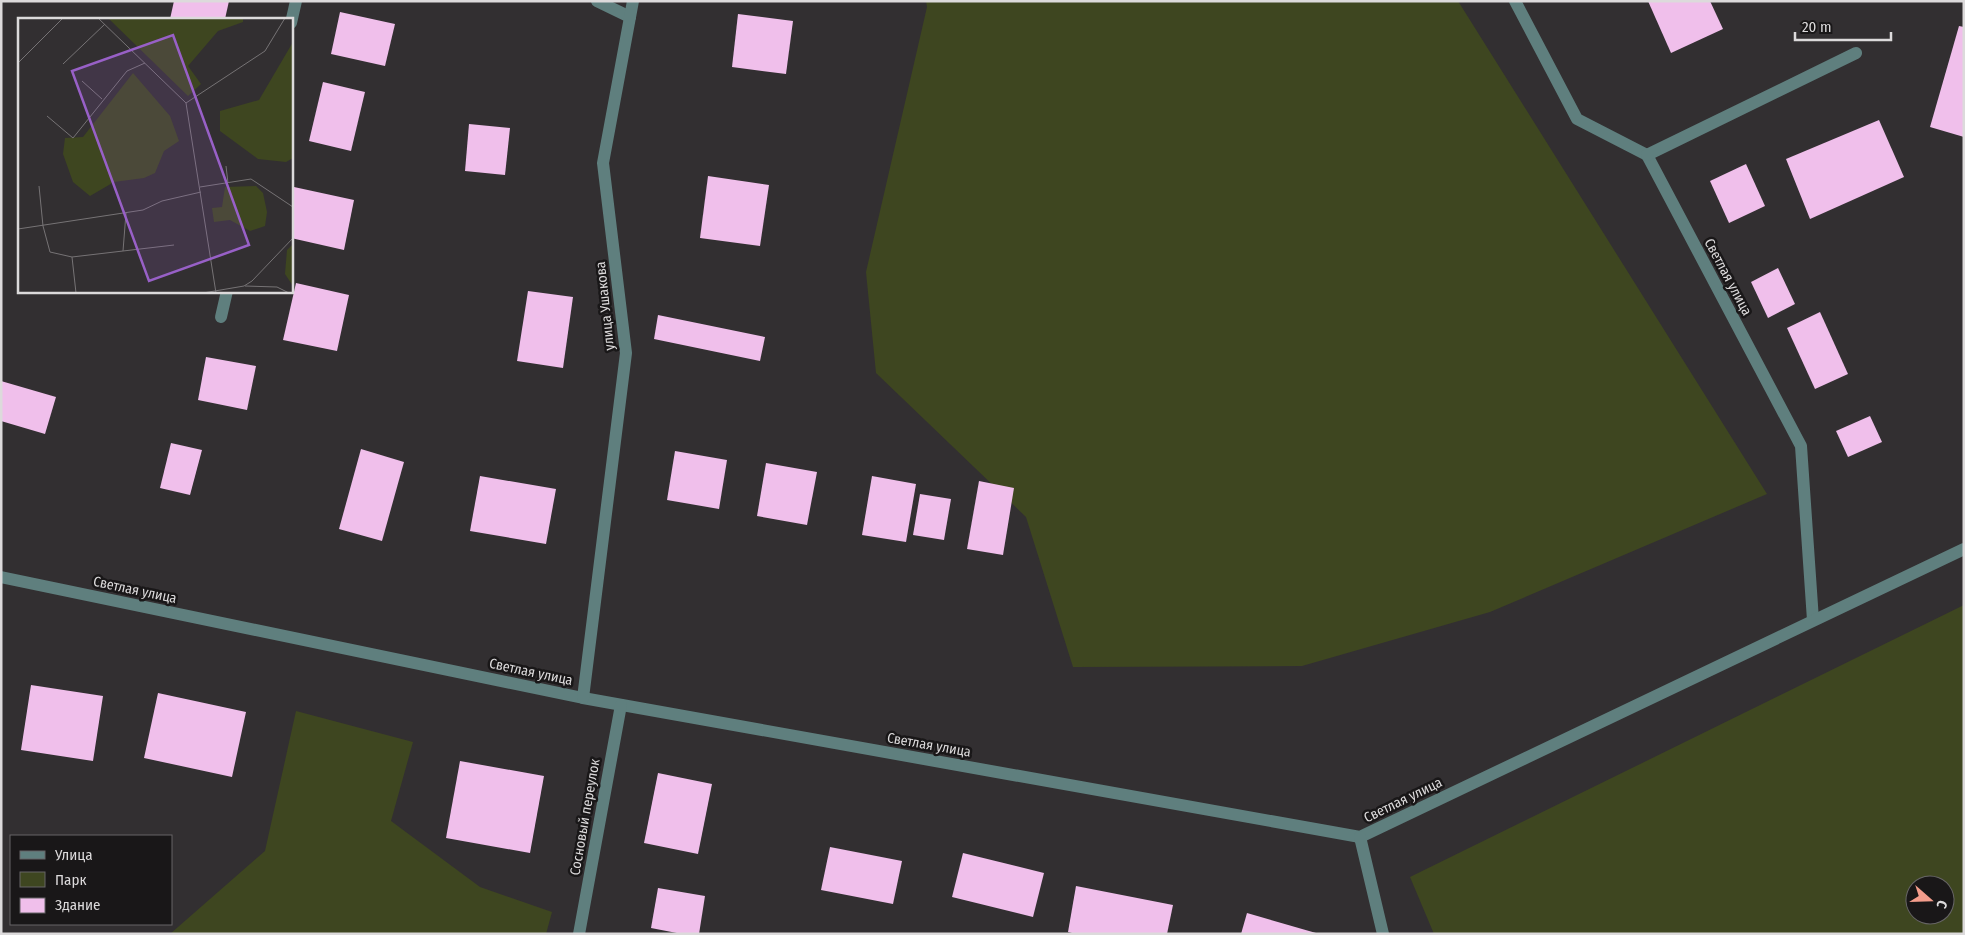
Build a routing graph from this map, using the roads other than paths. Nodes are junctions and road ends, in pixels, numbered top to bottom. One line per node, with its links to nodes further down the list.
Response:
1 (296, 1): 6 (street)
2 (597, 1): 5 (street)
3 (633, 1): 5 (street, улица Ушакова)
4 (1515, 1): 8 (street)
5 (630, 16): 14 (street, улица Ушакова)
6 (292, 19)
7 (1856, 53): 8 (street)
8 (1646, 156): 13 (street, Светлая улица)
9 (227, 292): 10 (street)
10 (221, 317)
11 (1964, 549): 13 (street, Светлая улица)
12 (1, 577): 14 (street, Светлая улица)
13 (1813, 620): 16 (street, Светлая улица)
14 (583, 698): 15 (street, Светлая улица)
15 (621, 705): 16 (street, Светлая улица); 17 (street, Сосновый переулок)
16 (1360, 837): 18 (street)
17 (578, 934)
18 (1383, 934)

